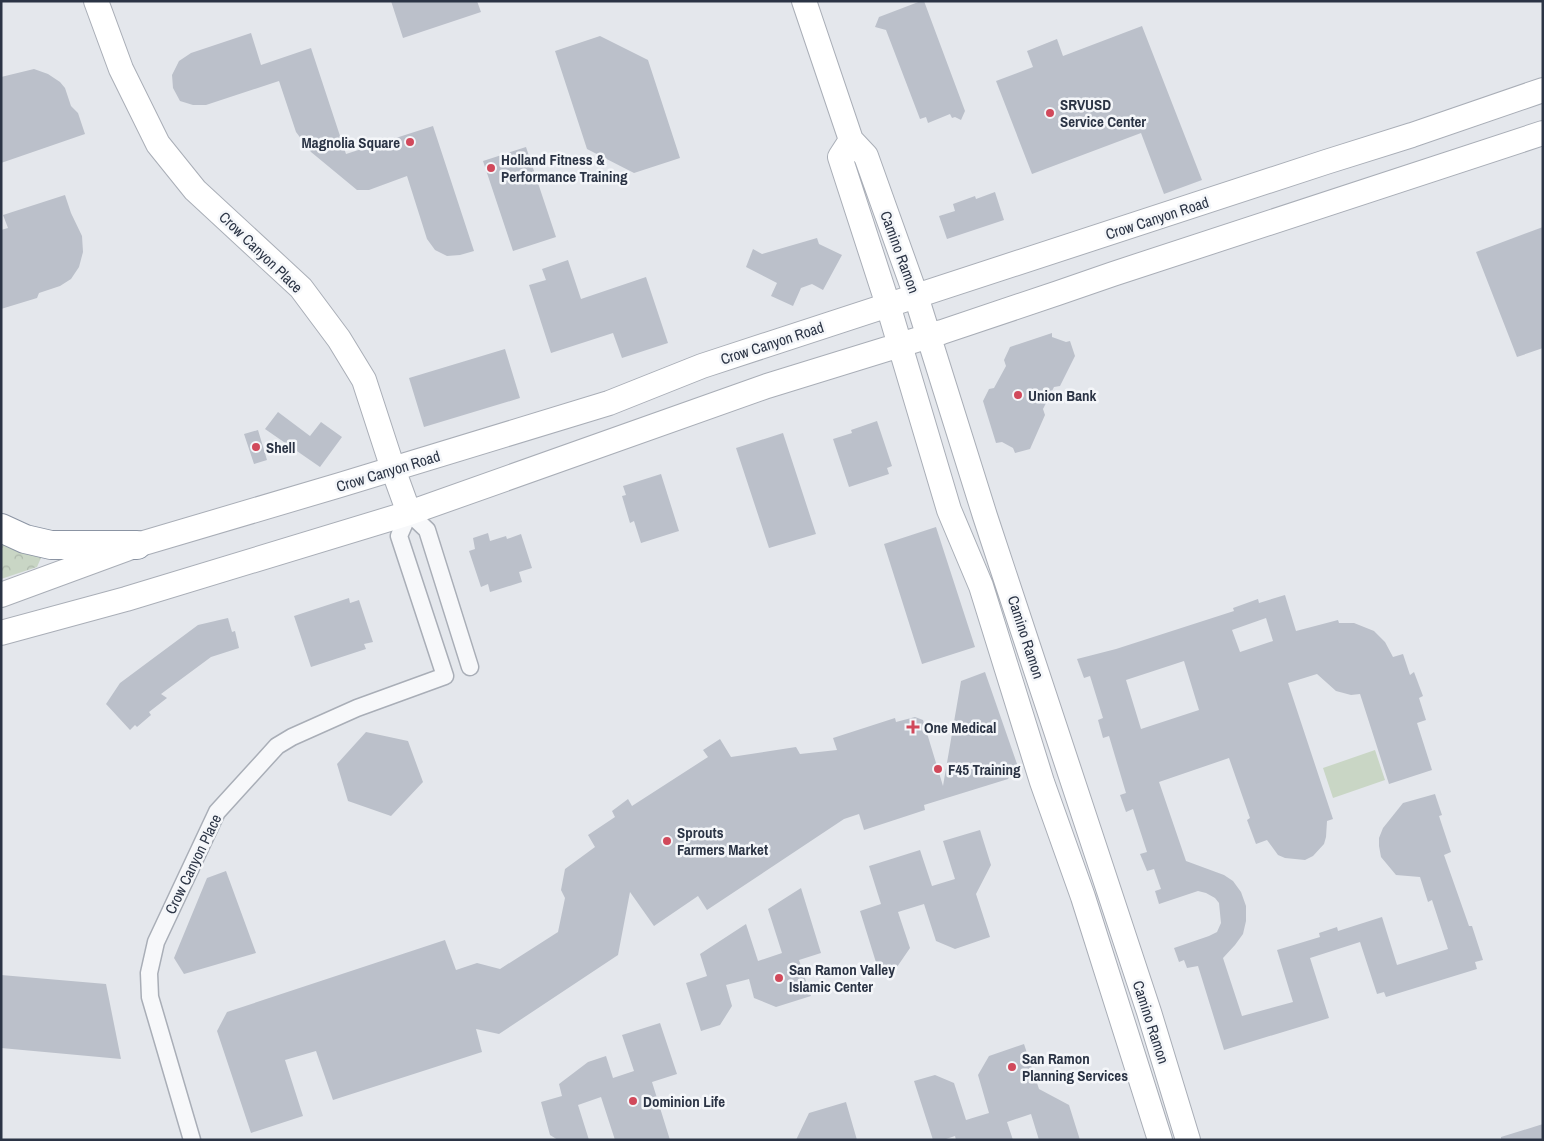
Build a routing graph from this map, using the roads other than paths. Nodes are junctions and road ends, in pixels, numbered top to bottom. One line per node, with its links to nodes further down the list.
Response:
1 (96, 1): 10 (main road, Crow Canyon Place)
2 (804, 1): 5 (main road, Camino Ramon)
3 (1543, 90): 6 (main road, Crow Canyon Road)
4 (1543, 133): 8 (main road)
5 (852, 140): 6 (main road, Camino Ramon); 7 (main road, Camino Ramon)
6 (916, 296): 7 (main road, Crow Canyon Road); 8 (main road, Camino Ramon)
7 (888, 305): 9 (main road, Camino Ramon); 10 (main road, Crow Canyon Road)
8 (929, 336): 9 (main road); 19 (main road, Camino Ramon)
9 (899, 345): 11 (main road); 18 (main road, Camino Ramon)
10 (392, 469): 11 (main road, Crow Canyon Place); 13 (main road, Crow Canyon Road)
11 (409, 513): 15 (main road); 16 (street, Crow Canyon Place); 17 (street, Crow Canyon Place)
12 (1, 528): 13 (highway)
13 (137, 545): 14 (main road, Crow Canyon Road)
14 (1, 595)
15 (1, 633)
16 (470, 667)
17 (192, 1140)
18 (1160, 1140)
19 (1188, 1140)

